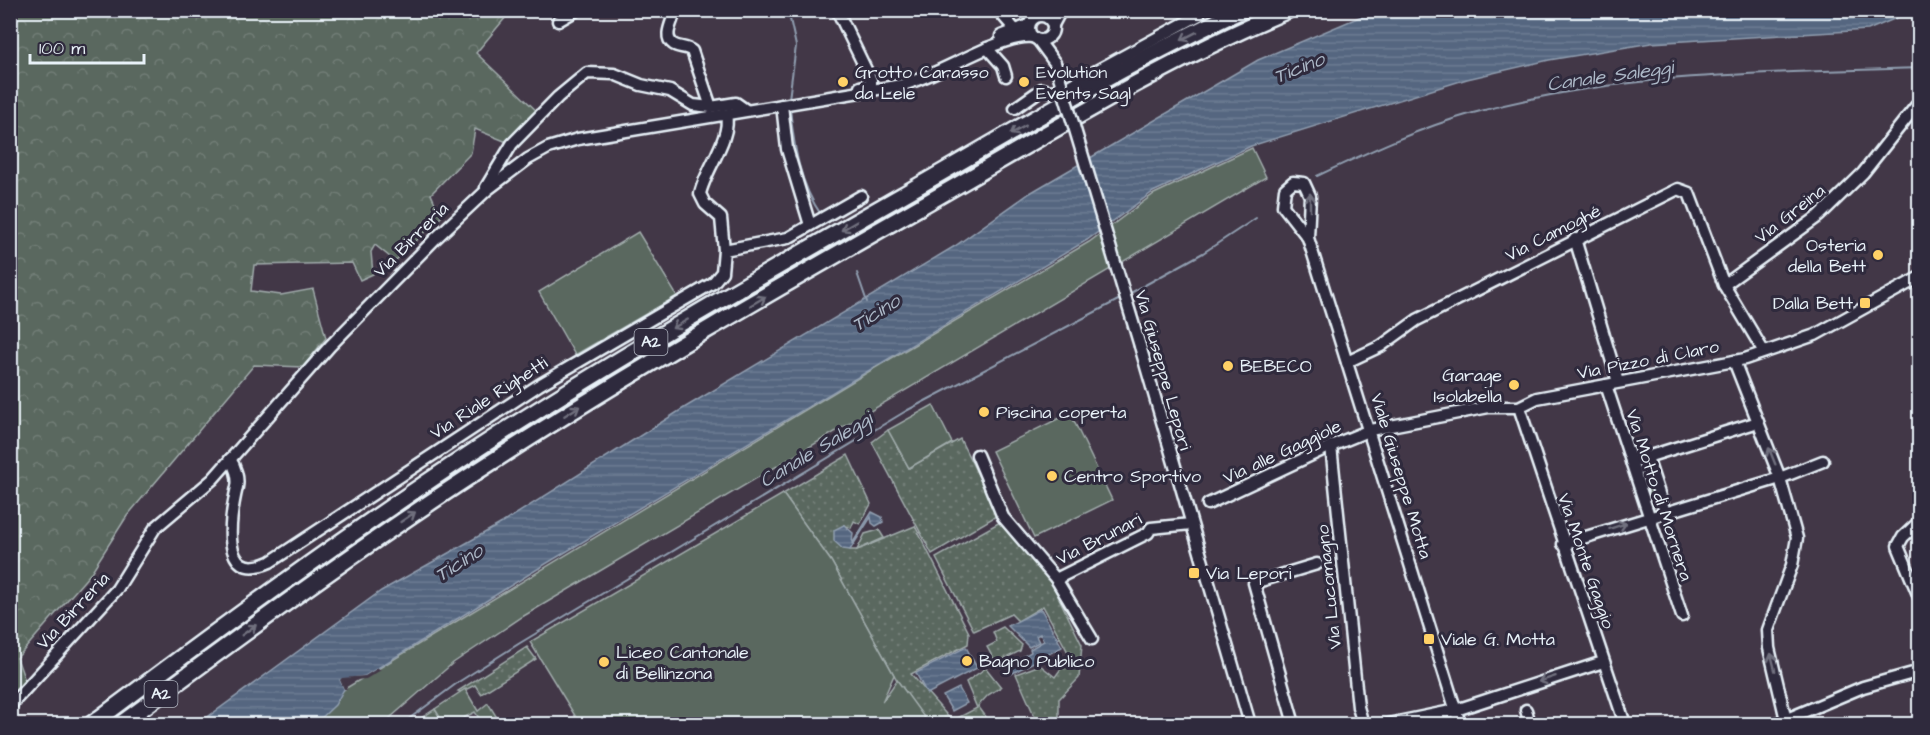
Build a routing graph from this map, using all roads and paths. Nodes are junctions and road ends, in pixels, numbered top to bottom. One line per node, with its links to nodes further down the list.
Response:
1 (576, 10): 9 (street)
2 (675, 10): 20 (street)
3 (837, 10): 17 (street)
4 (998, 10): 12 (street)
5 (1059, 10): 11 (street)
6 (1196, 10): 21 (street)
7 (1242, 10): 66 (highway, A2, one-way to 66)
8 (1288, 10): 67 (highway, A2, one-way to 8)
9 (558, 21)
10 (1029, 25): 11 (street, Via Birreria); 12 (street, Via Birreria); 13 (street, Via Giuseppe Lepori)
11 (1050, 25): 13 (street); 15 (street, Via Giuseppe Lepori)
12 (1018, 32): 13 (street, Via Birreria); 14 (street, Via Birreria)
13 (1036, 38): 15 (street, Via Giuseppe Lepori)
14 (987, 48): 16 (street); 17 (street, Via Birreria)
15 (1054, 61): 53 (street, Via Giuseppe Lepori, bridge)
16 (1006, 76)
17 (855, 93): 19 (street, Via Birreria)
18 (1920, 101): 31 (street, Via Greina)
19 (784, 105): 22 (street, Via Birreria); 26 (street)
20 (711, 107): 22 (street); 24 (street)
21 (1015, 108)
22 (746, 110): 23 (street, Via Birreria)
23 (726, 114): 24 (street, Via Birreria); 29 (street)
24 (487, 190): 43 (street, Via Birreria)
25 (861, 196): 26 (street)
26 (810, 225): 29 (street)
27 (1308, 238): 27 (street, Viale Giuseppe Motta, one-way to 27); 34 (street, Viale Giuseppe Motta)
28 (1575, 239): 31 (street, Via Camoghé); 34 (street, Via Camoghé); 35 (street)
29 (724, 250): 48 (street, Via Riale Righetti)
30 (1920, 277): 32 (street, Via Pizzo di Claro)
31 (1724, 285): 32 (street)
32 (1764, 352): 33 (street, Via Pizzo di Claro)
33 (1734, 361): 35 (street, Via Pizzo di Claro); 38 (street)
34 (1347, 362): 39 (street, Viale Giuseppe Motta)
35 (1618, 382): 36 (street, Via Pizzo di Claro)
36 (1606, 385): 37 (street, Via Pizzo di Claro); 45 (street, Via Motto di Mornera)
37 (1519, 407): 39 (street, Via Pizzo di Claro); 54 (street, Via Monte Gaggio)
38 (1758, 422): 42 (street); 47 (street, one-way to 38)
39 (1370, 430): 40 (street, Via alle Gaggiole); 63 (street, Viale Giuseppe Motta)
40 (1331, 446): 49 (street, Via alle Gaggiole); 70 (street, Via Lucomagno)
41 (977, 455): 56 (street)
42 (1647, 457): 45 (street); 50 (street)
43 (230, 459): 46 (street, Via Birreria); 48 (street, Via Riale Righetti)
44 (1823, 461): 47 (street)
45 (1631, 462): 51 (street, Via Motto di Mornera)
46 (221, 470): 48 (street); 62 (street, Via Birreria)
47 (1780, 478): 50 (street); 65 (street, one-way to 47)
48 (234, 491)
49 (1208, 504)
50 (1665, 512): 51 (street)
51 (1649, 517): 54 (street, one-way to 51); 58 (street, Via Motto di Mornera)
52 (1920, 520): 57 (street)
53 (1191, 524): 56 (street, Via Brunari); 68 (street, Via Giuseppe Lepori)
54 (1563, 544): 60 (street, Via Monte Gaggio)
55 (1317, 564): 69 (street)
56 (1056, 579): 59 (street, Via Brunari)
57 (1920, 599)
58 (1682, 616)
59 (1092, 639)
60 (1603, 662): 63 (street, one-way to 63); 74 (street, Via Monte Gaggio)
61 (1920, 671): 65 (street)
62 (10, 706)
63 (1456, 710): 71 (street); 72 (street, Viale Giuseppe Motta)
64 (1526, 710): 73 (street)
65 (1783, 723)
66 (92, 724)
67 (121, 724)
68 (1250, 724)
69 (1294, 724)
70 (1363, 724)
71 (1388, 724)
72 (1460, 724)
73 (1530, 724)
74 (1625, 724)

